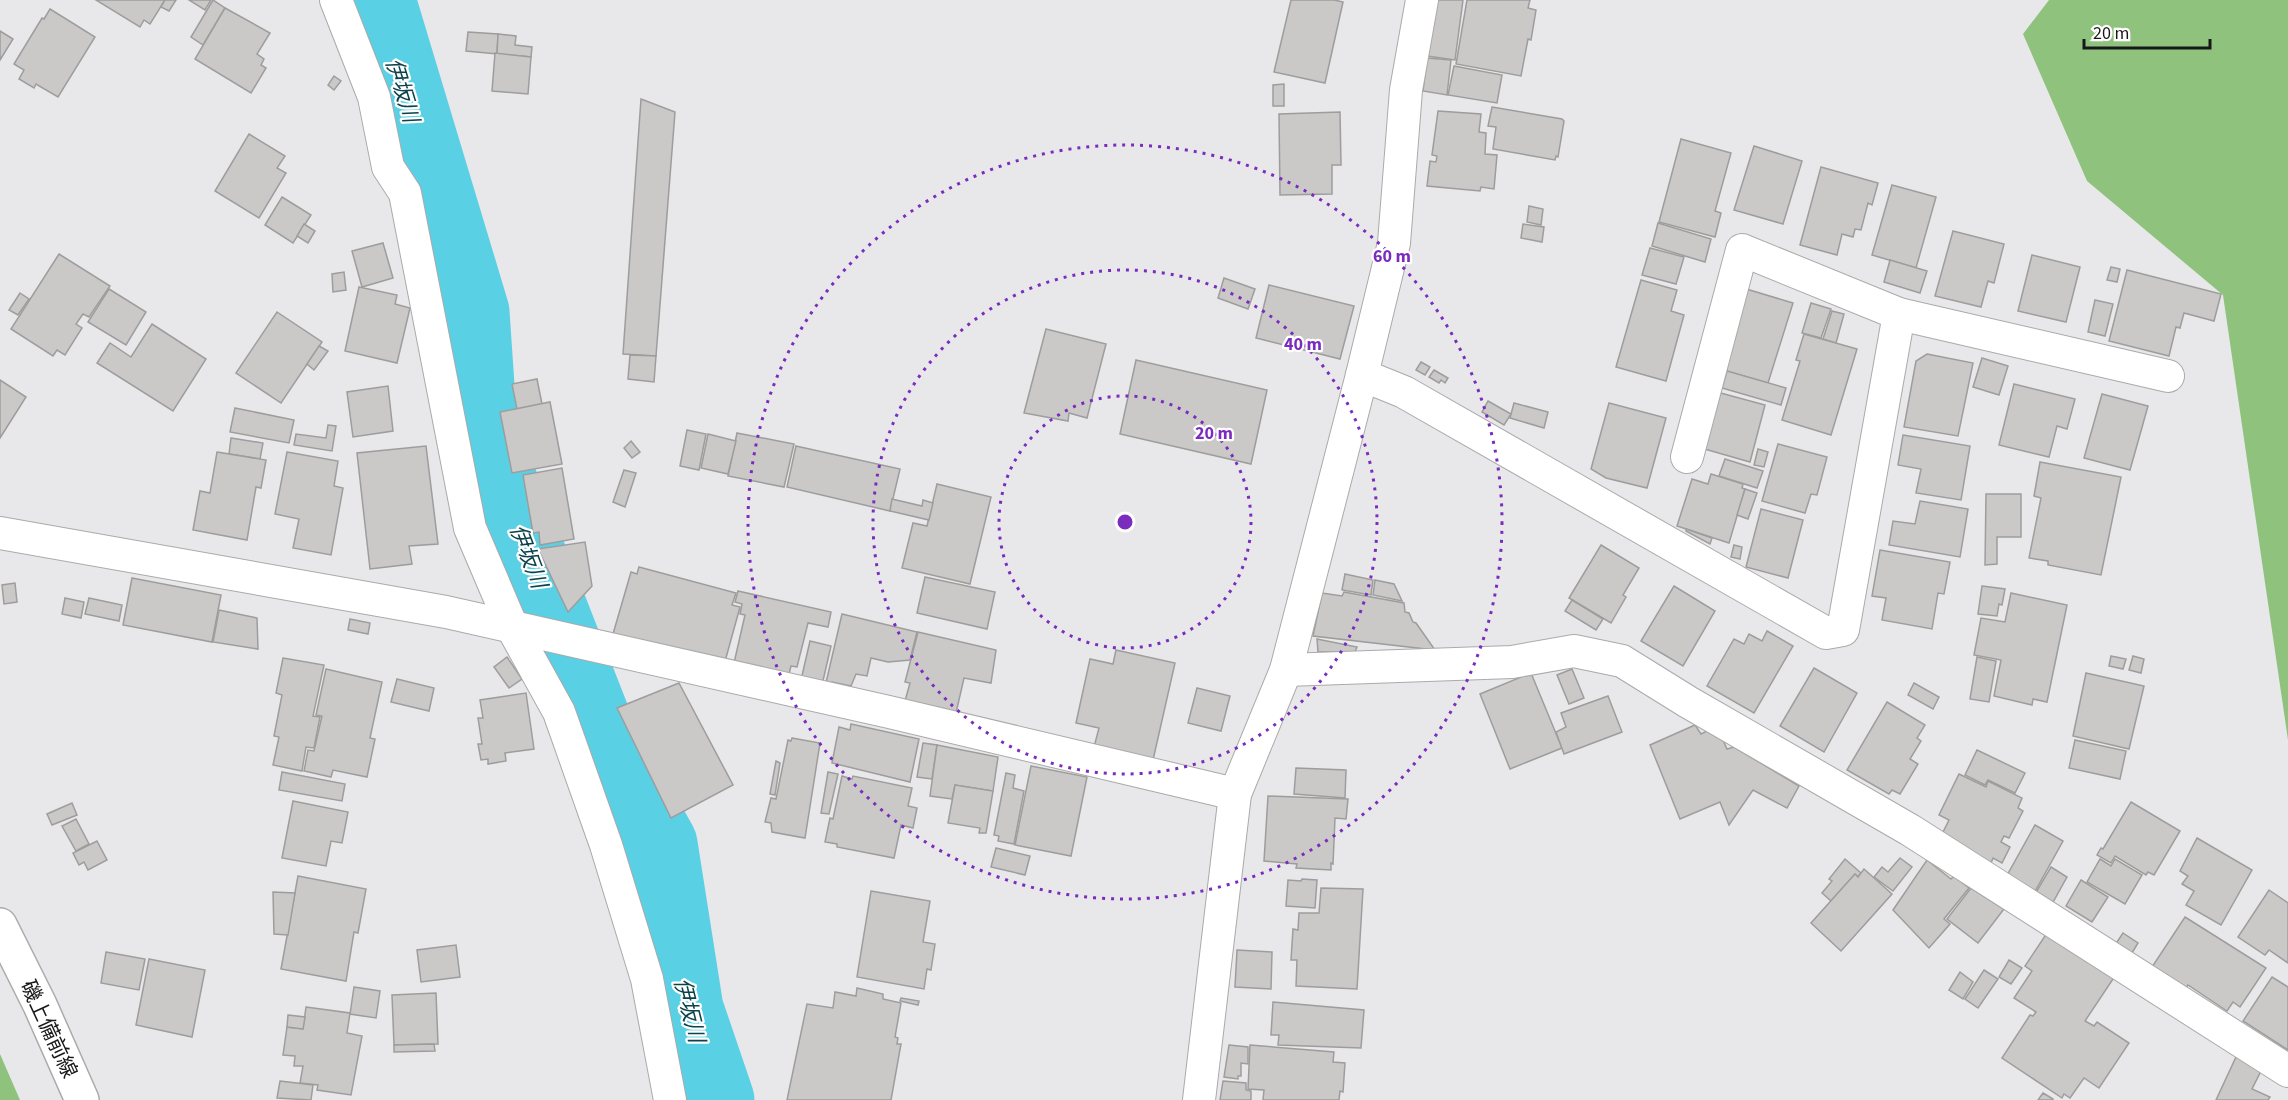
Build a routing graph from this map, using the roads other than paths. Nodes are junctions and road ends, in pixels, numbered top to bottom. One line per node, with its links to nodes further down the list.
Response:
1 (336, 0): 8 (street)
2 (1422, 0): 4 (street)
3 (1899, 314): 4 (street); 5 (street); 6 (street)
4 (1362, 375): 9 (street)
5 (2168, 376)
6 (1687, 457)
7 (0, 533): 8 (street)
8 (522, 631): 10 (street); 14 (street)
9 (1286, 670): 10 (street); 12 (street)
10 (1235, 794): 15 (street)
11 (0, 925): 13 (main road, 磯上備前線)
12 (2288, 1071)
13 (82, 1100)
14 (670, 1100)
15 (1199, 1100)

